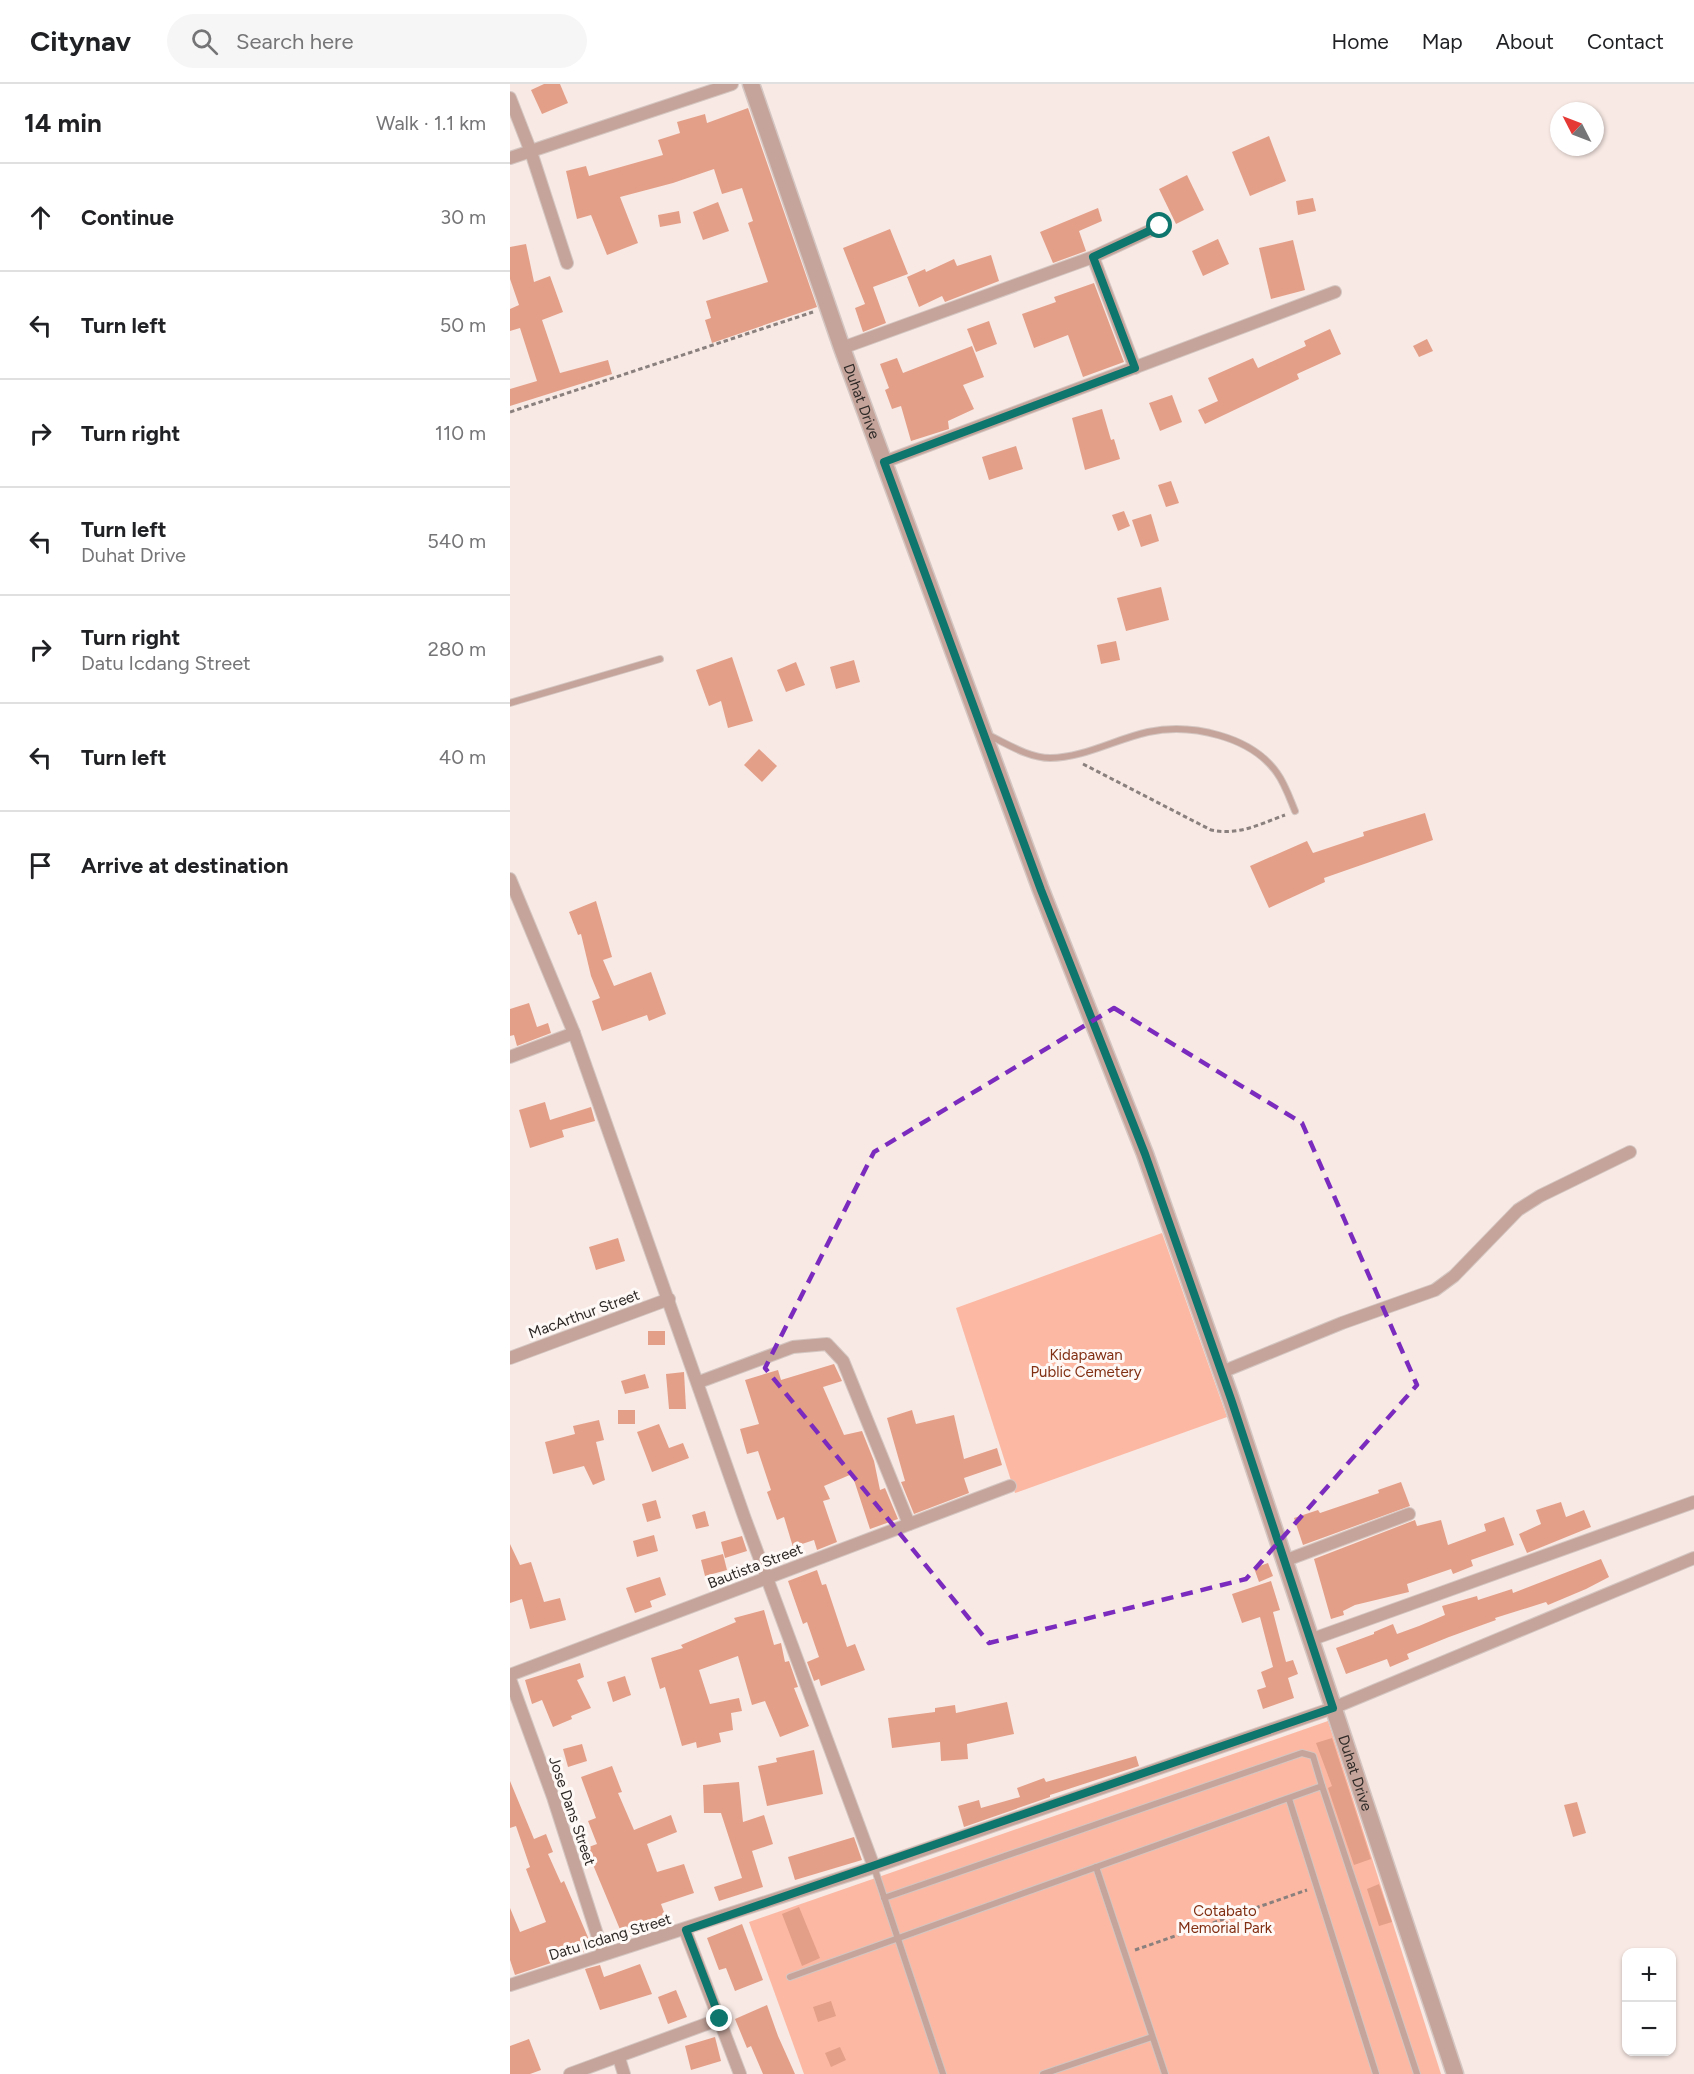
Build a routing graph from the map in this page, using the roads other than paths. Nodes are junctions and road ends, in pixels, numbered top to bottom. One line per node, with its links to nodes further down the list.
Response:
1 (732, 84): 4 (street)
2 (751, 84): 10 (street, Duhat Drive)
3 (510, 98): 4 (street)
4 (531, 152): 5 (street); 8 (street)
5 (510, 158)
6 (1160, 226): 7 (street)
7 (1093, 257): 10 (street); 11 (street)
8 (567, 263)
9 (1335, 292): 11 (street)
10 (842, 348): 12 (street, Duhat Drive)
11 (1135, 368): 12 (street)
12 (884, 462): 15 (street, Duhat Drive)
13 (660, 659): 14 (lane)
14 (510, 703)
15 (983, 732): 16 (lane); 23 (street, Duhat Drive)
16 (1295, 811)
17 (510, 879): 18 (street)
18 (574, 1033): 19 (street); 21 (street)
19 (510, 1057)
20 (1630, 1152): 23 (street)
21 (669, 1299): 22 (street, MacArthur Street); 24 (street)
22 (510, 1358)
23 (1222, 1372): 30 (street, Duhat Drive)
24 (699, 1382): 28 (street); 31 (street)
25 (1010, 1486): 28 (street, Bautista Street)
26 (1694, 1502): 32 (street)
27 (1409, 1514): 30 (street)
28 (909, 1524): 31 (street, Bautista Street)
29 (1694, 1558): 34 (street, Datu Icdang Street)
30 (1284, 1561): 32 (street, Duhat Drive)
31 (767, 1577): 33 (street, Bautista Street); 37 (street)
32 (1310, 1640): 34 (street, Duhat Drive)
33 (510, 1677): 42 (street, Jose Dans Street)
34 (1333, 1708): 37 (street, Datu Icdang Street); 56 (street, Duhat Drive)
35 (1322, 1786): 36 (lane); 39 (lane); 55 (lane)
36 (1289, 1799): 38 (lane); 54 (lane)
37 (874, 1867): 39 (lane); 40 (street, Datu Icdang Street)
38 (1096, 1867): 41 (lane); 46 (lane)
39 (884, 1898): 41 (lane)
40 (686, 1930): 42 (street, Datu Icdang Street); 45 (street)
41 (897, 1939): 43 (lane); 51 (lane)
42 (603, 1953): 44 (street, Datu Icdang Street)
43 (790, 1977)
44 (510, 1985)
45 (720, 2019): 47 (street); 50 (street)
46 (1152, 2037): 52 (lane); 53 (lane)
47 (619, 2058): 48 (street); 49 (street)
48 (570, 2074)
49 (624, 2074)
50 (740, 2074)
51 (943, 2074)
52 (1043, 2074)
53 (1165, 2074)
54 (1376, 2074)
55 (1417, 2074)
56 (1455, 2074)

